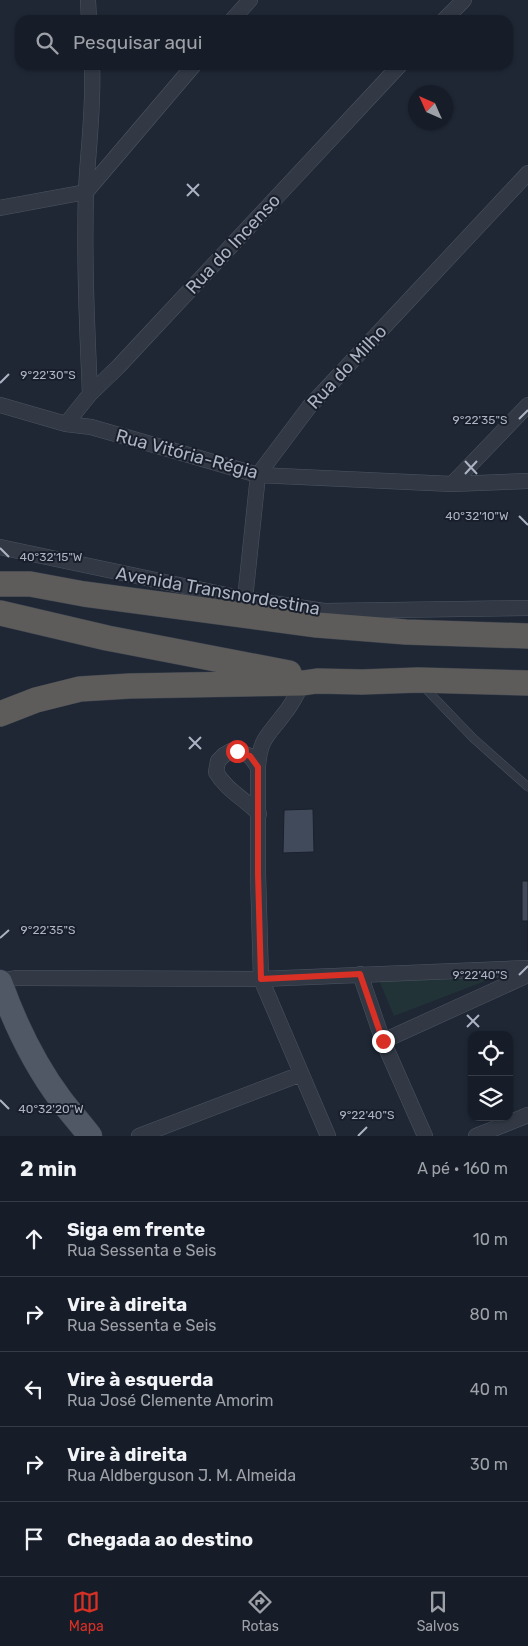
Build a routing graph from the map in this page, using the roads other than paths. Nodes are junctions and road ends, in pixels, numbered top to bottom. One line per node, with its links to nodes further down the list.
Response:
1 (88, 0): 4 (street)
2 (250, 0): 5 (street)
3 (464, 0): 6 (street)
4 (89, 15)
5 (237, 15)
6 (449, 15)
7 (92, 70): 11 (street)
8 (190, 70): 11 (street)
9 (395, 70): 13 (street, Rua do Incenso)
10 (528, 173): 17 (street, Rua do Milho)
11 (86, 192): 12 (street); 13 (street)
12 (0, 208)
13 (90, 394): 16 (street, Rua do Incenso)
14 (528, 404): 19 (street)
15 (0, 405): 16 (street, Rua Vitória-Régia)
16 (66, 424): 17 (street, Rua Vitória-Régia)
17 (258, 475): 19 (street, Rua Vitória-Régia); 22 (street)
18 (528, 481): 19 (street, Rua Vitória-Régia)
19 (452, 484)
20 (0, 547): 22 (street, Avenida Transnordestina)
21 (0, 584): 25 (highway)
22 (246, 599): 23 (street, Avenida Transnordestina)
23 (528, 608)
24 (0, 613): 27 (highway)
25 (528, 636)
26 (418, 680): 27 (highway); 28 (highway); 31 (lane)
27 (310, 682): 29 (highway); 30 (street)
28 (528, 683)
29 (1, 715)
30 (258, 767): 32 (street); 32 (street)
31 (528, 787)
32 (258, 814): 36 (street)
33 (528, 968): 34 (street)
34 (360, 974): 36 (street); 38 (street)
35 (528, 975): 38 (street)
36 (261, 979): 37 (street); 39 (street)
37 (0, 982): 41 (main road)
38 (383, 1041): 44 (street)
39 (302, 1074): 42 (street); 43 (street)
40 (528, 1115): 45 (street)
41 (90, 1136)
42 (139, 1136)
43 (328, 1136)
44 (425, 1136)
45 (476, 1136)

